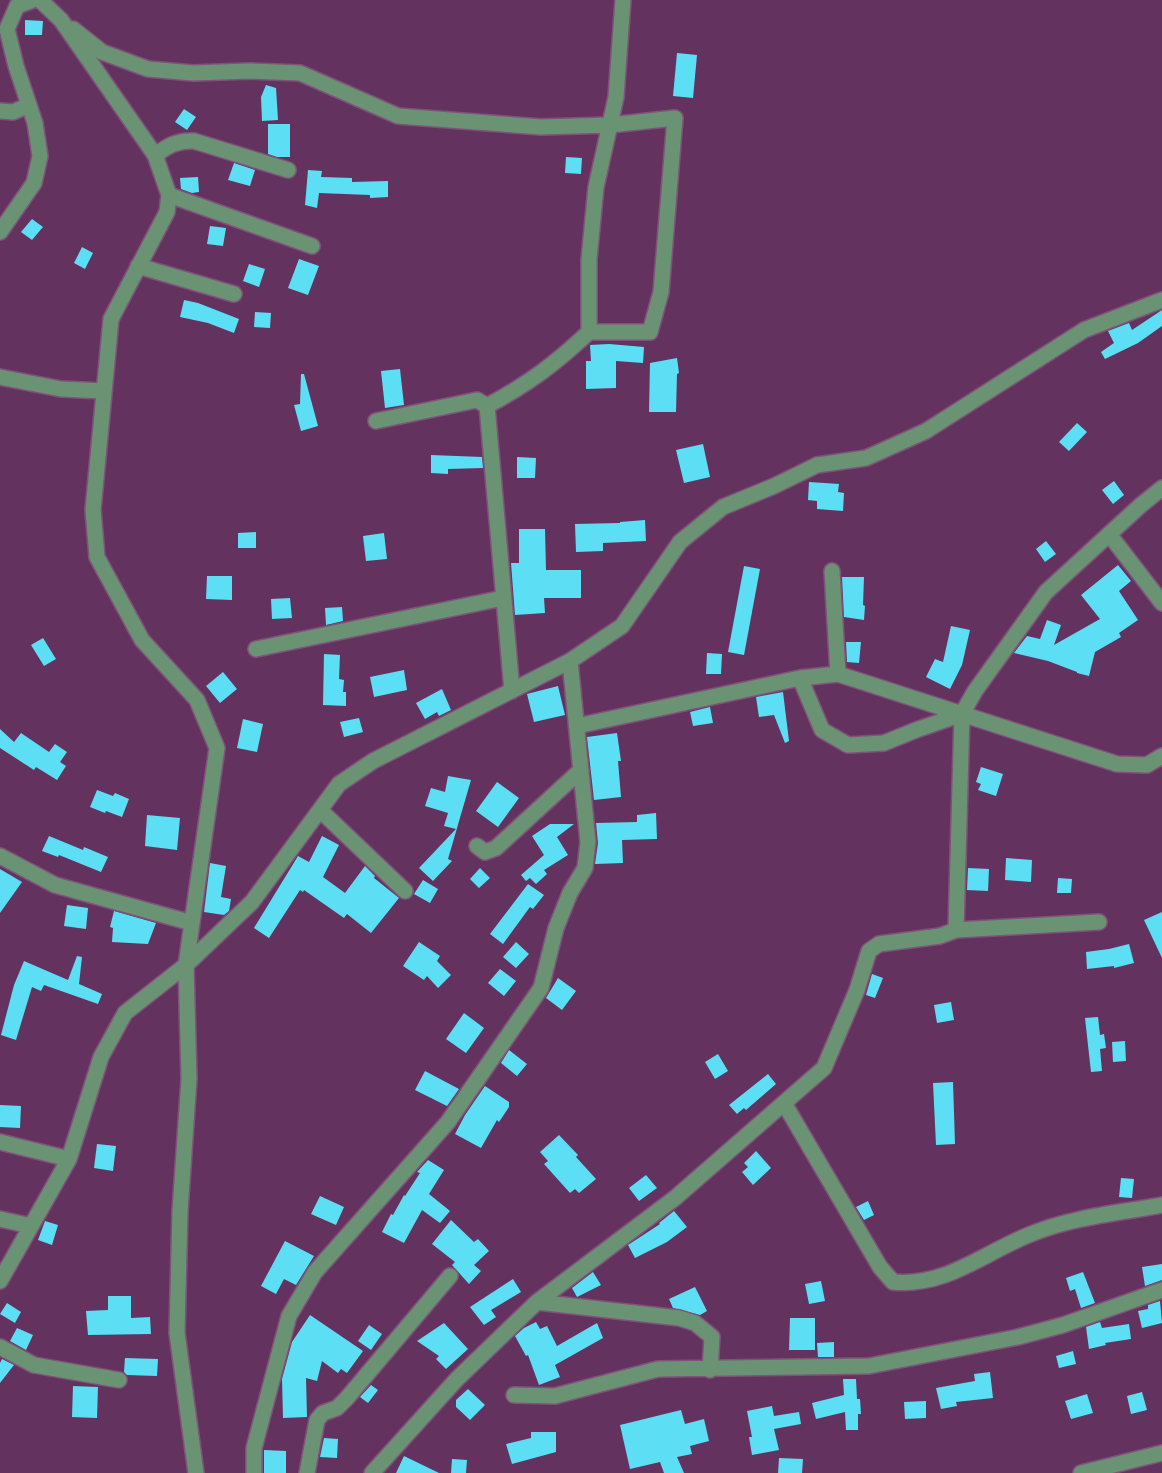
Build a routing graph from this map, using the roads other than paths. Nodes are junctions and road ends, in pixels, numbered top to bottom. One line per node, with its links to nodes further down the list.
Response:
1 (33, 0): 5 (street)
2 (40, 0): 4 (street)
3 (623, 0): 7 (street)
4 (61, 20): 7 (street); 8 (street)
5 (29, 105): 6 (street); 11 (street)
6 (0, 111)
7 (610, 125): 16 (street); 16 (street)
8 (155, 155): 9 (street); 10 (street)
9 (288, 170)
10 (170, 195): 12 (street); 13 (street)
11 (0, 232)
12 (312, 246)
13 (138, 266): 14 (street); 18 (street)
14 (234, 294)
15 (1162, 300): 27 (street)
16 (589, 332): 19 (street)
17 (0, 377): 18 (street)
18 (104, 391): 40 (street)
19 (486, 406): 20 (street); 24 (street)
20 (376, 421)
21 (1161, 490): 22 (street)
22 (1109, 534): 25 (street); 31 (street)
23 (832, 571): 28 (street)
24 (503, 598): 26 (street); 30 (street)
25 (1162, 603)
26 (256, 650)
27 (570, 661): 30 (street); 32 (street)
28 (838, 674): 29 (street); 31 (street)
29 (800, 678): 31 (street); 32 (street)
30 (512, 691): 35 (street)
31 (962, 714): 33 (street); 41 (street)
32 (577, 726): 34 (street)
33 (1162, 756)
34 (581, 770): 36 (street); 59 (street)
35 (320, 810): 38 (street); 42 (street)
36 (477, 846)
37 (0, 856): 40 (street)
38 (405, 891)
39 (1099, 922): 41 (street)
40 (192, 923): 42 (street)
41 (956, 930): 43 (street)
42 (186, 965): 45 (street); 58 (street)
43 (784, 1103): 46 (street); 52 (street)
44 (0, 1142): 45 (street)
45 (69, 1159): 48 (street)
46 (1162, 1205)
47 (0, 1219): 48 (street)
48 (31, 1226): 50 (street)
49 (450, 1276): 60 (street)
50 (0, 1281)
51 (1162, 1290): 54 (street)
52 (537, 1302): 54 (street); 61 (street)
53 (0, 1347): 55 (street)
54 (710, 1370): 56 (street)
55 (119, 1380)
56 (514, 1395)
57 (1162, 1453): 62 (street)
58 (196, 1473)
59 (254, 1473)
60 (307, 1473)
61 (372, 1473)
62 (1081, 1473)

